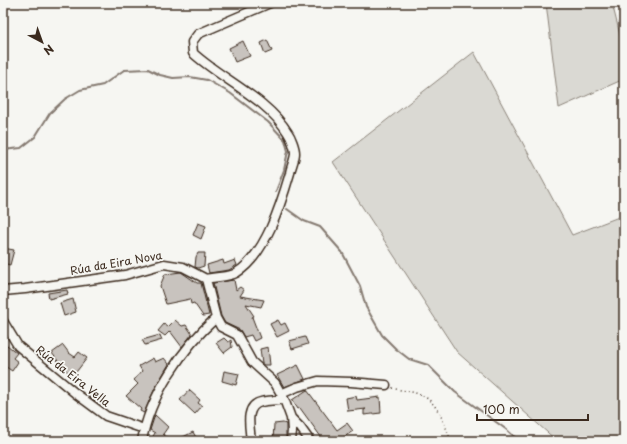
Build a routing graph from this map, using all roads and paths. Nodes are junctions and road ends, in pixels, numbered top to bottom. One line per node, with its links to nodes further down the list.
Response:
1 (270, 3): 2 (street)
2 (206, 279): 3 (street, Rúa da Eira Nova); 4 (street)
3 (3, 290)
4 (216, 318): 7 (street); 9 (street)
5 (3, 321): 9 (street, Rúa da Eira Vella)
6 (386, 386): 7 (street); 14 (path)
7 (282, 396): 8 (street); 11 (street)
8 (291, 418): 12 (street); 13 (street)
9 (144, 429): 10 (street)
10 (142, 441)
11 (251, 441)
12 (291, 441)
13 (310, 441)
14 (451, 441)

